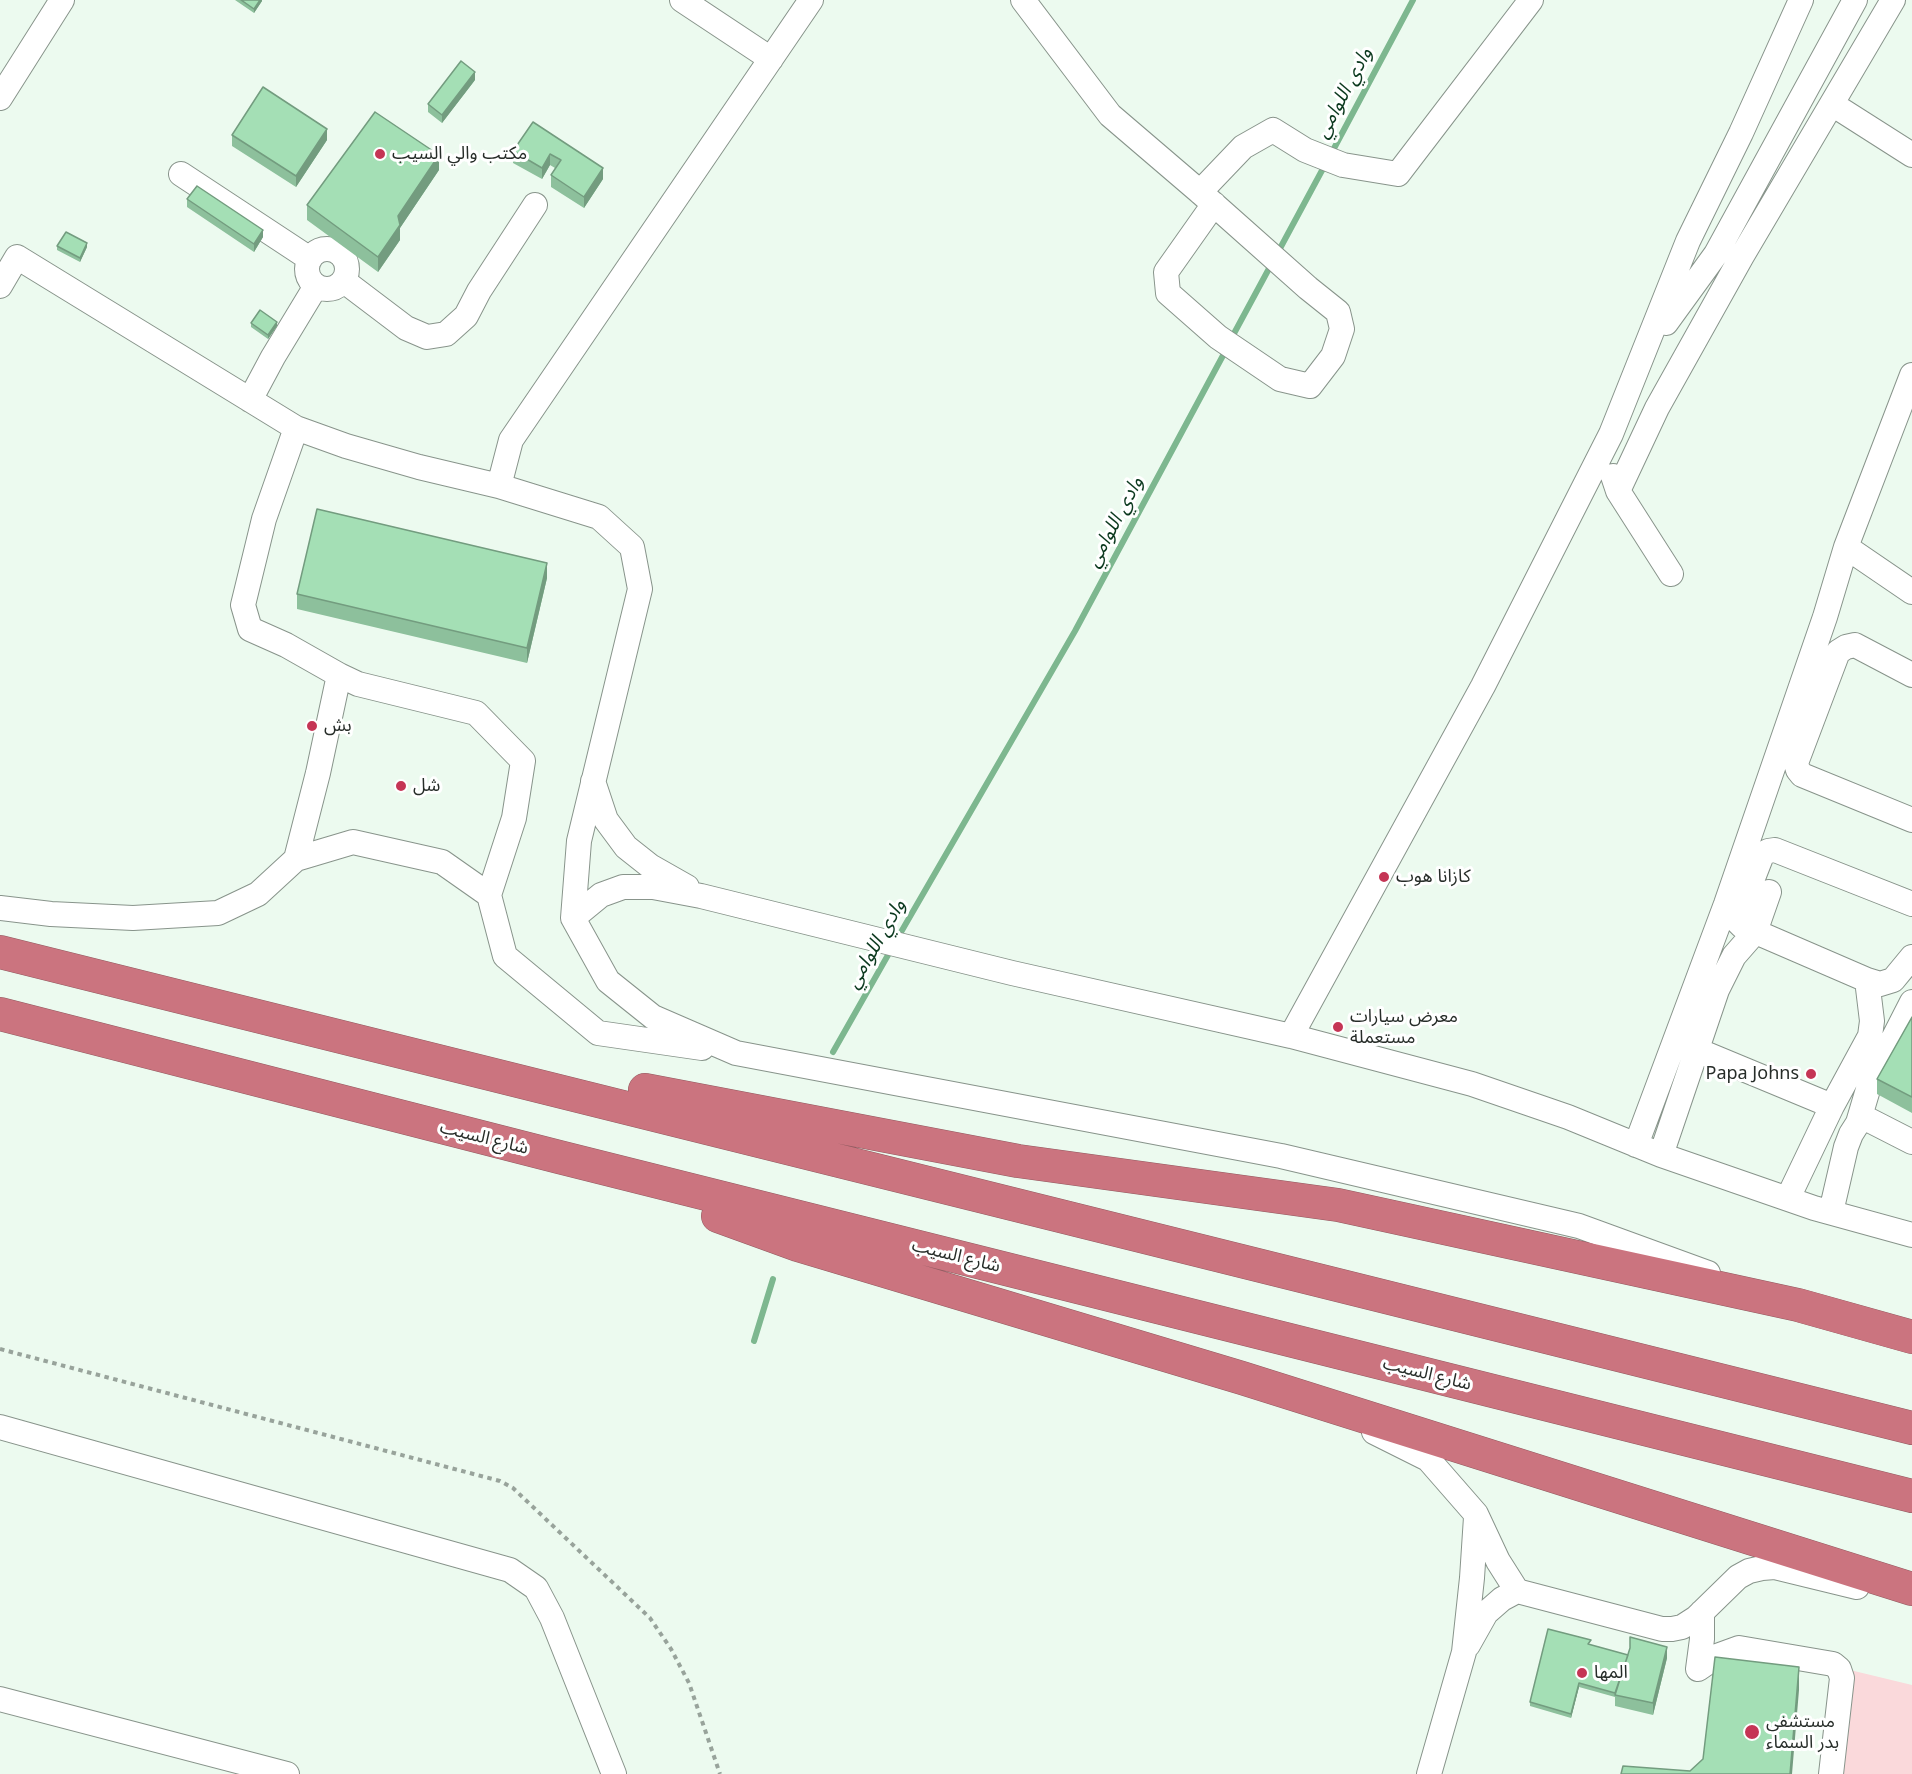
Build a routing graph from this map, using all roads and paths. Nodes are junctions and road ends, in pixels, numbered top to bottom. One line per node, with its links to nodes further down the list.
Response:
1 (62, 0): 10 (street)
2 (682, 0): 9 (street)
3 (811, 0): 9 (street)
4 (1023, 0): 14 (street)
5 (1532, 0): 14 (street)
6 (1801, 0): 21 (street)
7 (1855, 0): 21 (street)
8 (1893, 0): 11 (street)
9 (771, 59): 26 (street)
10 (0, 98)
11 (1832, 104): 12 (street); 27 (street)
12 (1912, 155)
13 (181, 174): 17 (street)
14 (1207, 198): 14 (street)
15 (536, 205): 18 (street)
16 (8, 251): 19 (street); 23 (street)
17 (310, 259): 18 (street); 20 (street)
18 (344, 281): 20 (street)
19 (0, 286)
20 (316, 286): 23 (street)
21 (1645, 351): 25 (street)
22 (1912, 375): 28 (street)
23 (250, 400): 24 (street)
24 (296, 428): 26 (street); 31 (street)
25 (1611, 434): 27 (street); 49 (street)
26 (499, 486): 33 (street)
27 (1618, 491): 29 (street)
28 (1846, 546): 30 (street); 55 (street)
29 (1671, 574)
30 (1912, 592)
31 (339, 675): 35 (street); 37 (street)
32 (1912, 675): 34 (street)
33 (593, 778): 38 (street); 41 (street)
34 (1912, 820)
35 (296, 859): 37 (street); 40 (street)
36 (1769, 892): 42 (street)
37 (489, 895): 51 (street)
38 (701, 896): 41 (street); 49 (street)
39 (1912, 904): 42 (street)
40 (0, 908)
41 (573, 918): 51 (street)
42 (1755, 932): 45 (street); 50 (street)
43 (0, 952): 46 (highway)
44 (1912, 957): 45 (street)
45 (1868, 981): 52 (street)
46 (155, 990): 61 (highway); 66 (highway)
47 (1912, 1002): 53 (street)
48 (0, 1014): 57 (highway, شارع السيب)
49 (1291, 1036): 55 (street)
50 (1697, 1050): 52 (street); 56 (street)
51 (736, 1053): 61 (street)
52 (1832, 1106): 58 (street)
53 (1858, 1123): 54 (street); 59 (street)
54 (1912, 1142)
55 (1636, 1145): 56 (street)
56 (1661, 1155): 58 (street)
57 (559, 1157): 64 (highway); 67 (highway, شارع السيب)
58 (1788, 1198): 59 (street)
59 (1831, 1212): 60 (street)
60 (1912, 1235)
61 (1798, 1305): 62 (highway)
62 (1912, 1337)
63 (0, 1349): 78 (path)
64 (1242, 1378): 68 (street); 69 (highway)
65 (0, 1427): 77 (street)
66 (1912, 1428)
67 (1912, 1496)
68 (1476, 1514): 70 (street); 74 (street)
69 (1912, 1589)
70 (1517, 1591): 72 (street); 74 (street)
71 (1912, 1600): 72 (street)
72 (1702, 1612): 73 (street); 73 (street)
73 (1738, 1648): 80 (street)
74 (1464, 1652): 79 (street)
75 (0, 1699): 76 (street)
76 (287, 1774)
77 (614, 1774)
78 (720, 1774)
79 (1429, 1774)
80 (1831, 1774)

